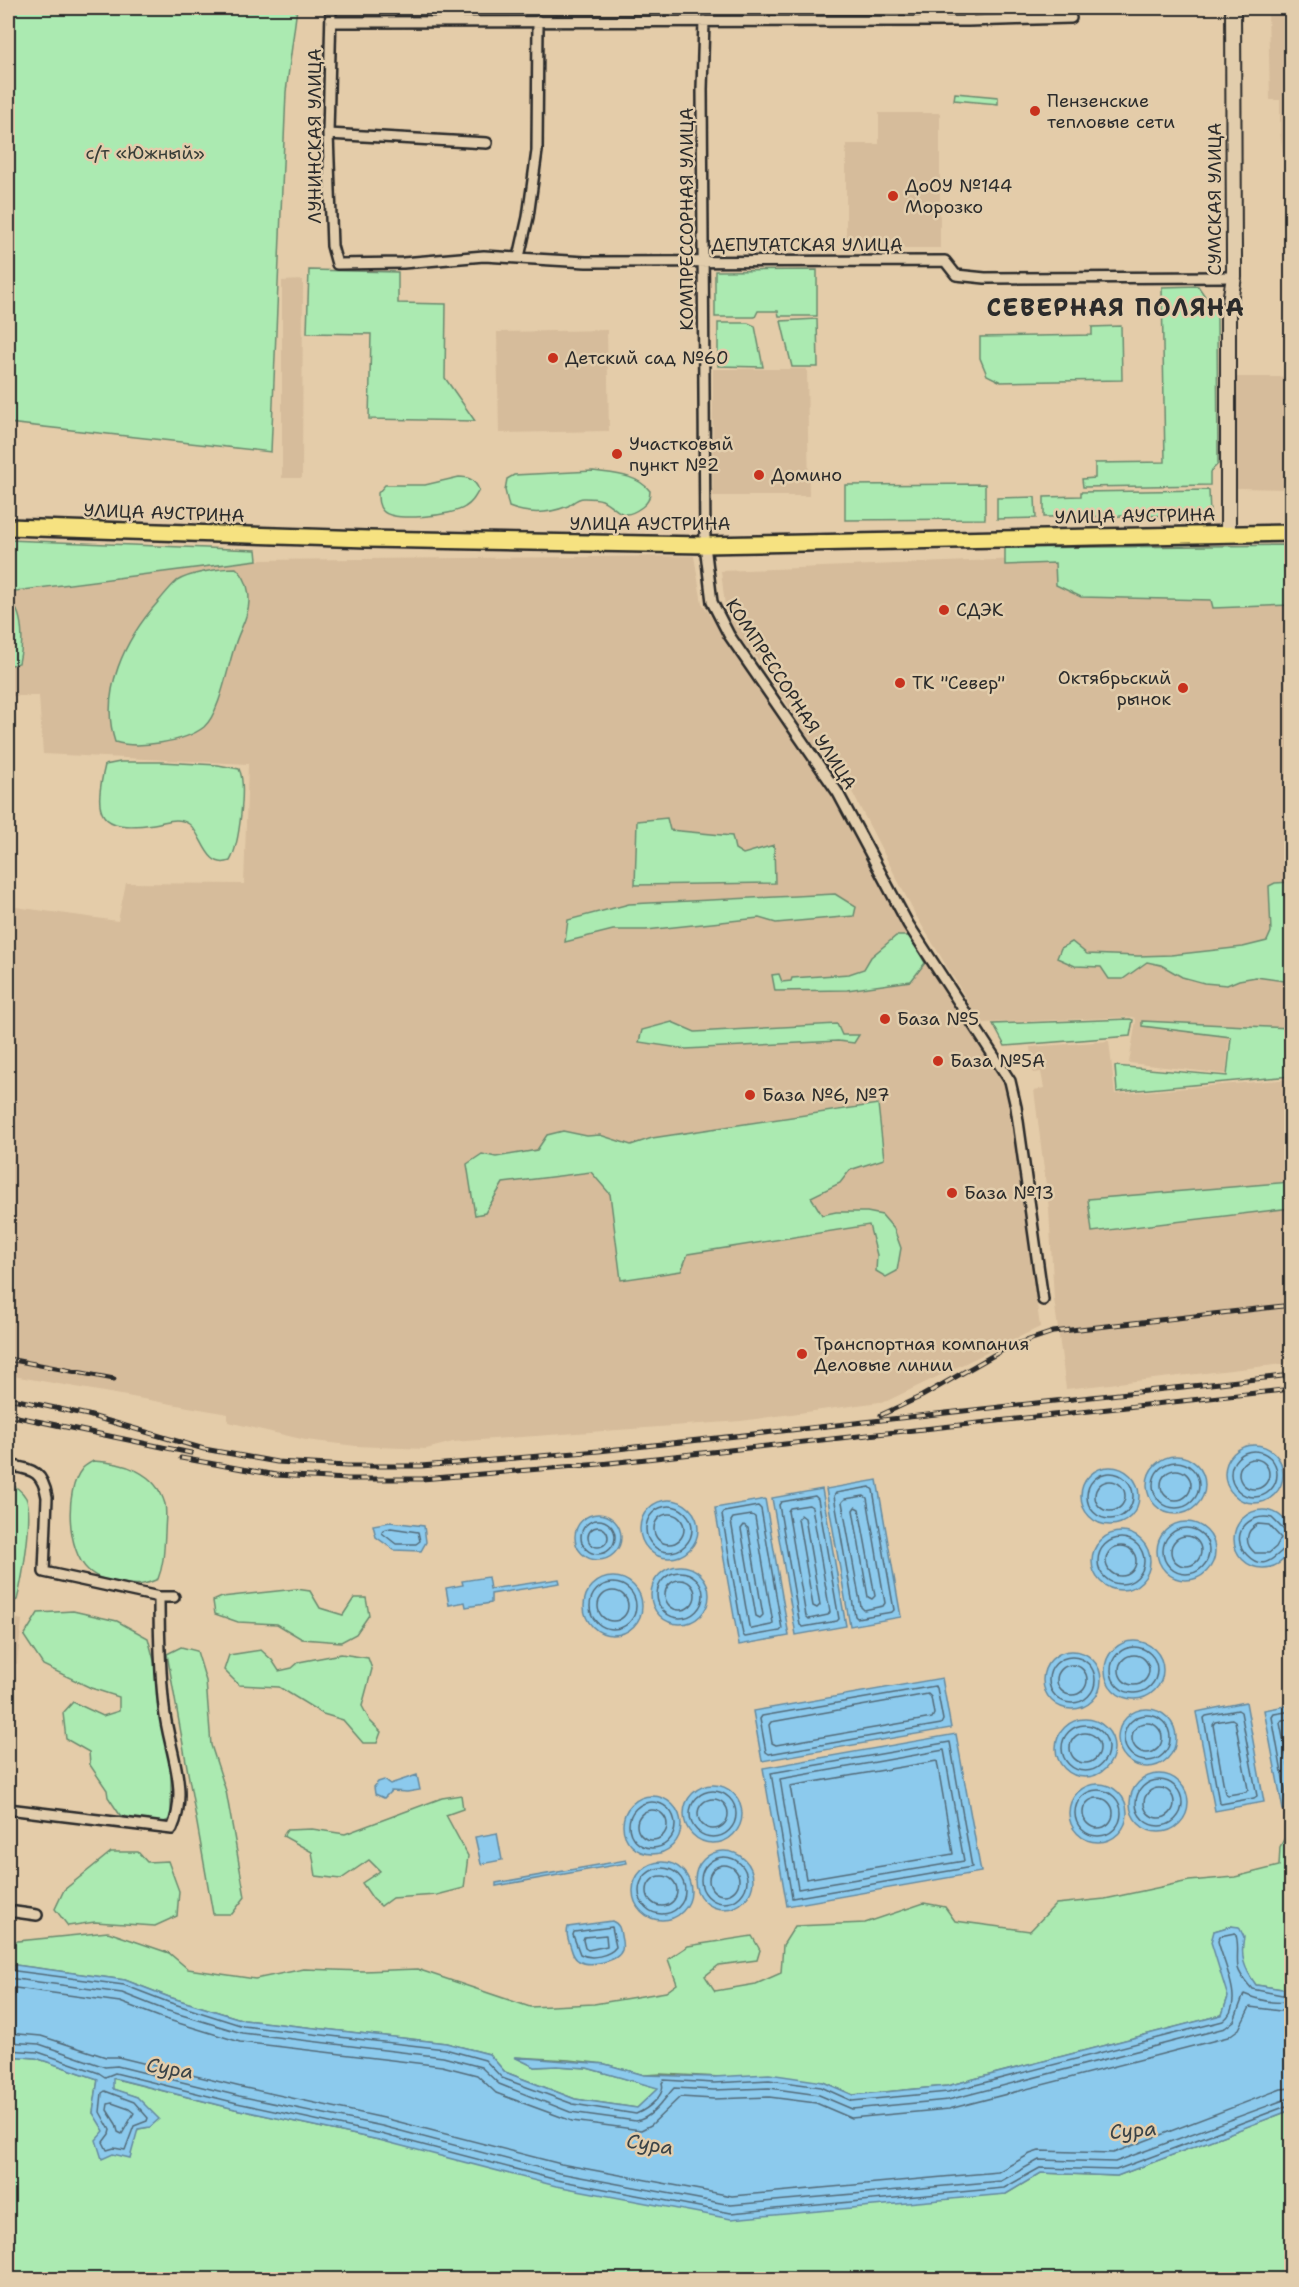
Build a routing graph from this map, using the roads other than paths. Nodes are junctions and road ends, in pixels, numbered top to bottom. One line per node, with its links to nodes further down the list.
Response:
1 (331, 8): 10 (street, ЛУНИНСКАЯ УЛИЦА)
2 (444, 8): 6 (street)
3 (969, 8): 9 (street)
4 (1233, 8): 16 (street, СУМСКАЯ УЛИЦА)
5 (1071, 18): 9 (street)
6 (444, 21): 7 (street); 10 (street)
7 (538, 21): 8 (street); 13 (street)
8 (704, 21): 9 (street); 14 (street, КОМПРЕССОРНАЯ УЛИЦА)
9 (968, 21)
10 (332, 22): 11 (street, ЛУНИНСКАЯ УЛИЦА)
11 (328, 134): 12 (street); 15 (street, ЛУНИНСКАЯ УЛИЦА)
12 (487, 143)
13 (519, 258): 14 (street, ДЕПУТАТСКАЯ УЛИЦА); 15 (street, ДЕПУТАТСКАЯ УЛИЦА)
14 (704, 261): 16 (street, ДЕПУТАТСКАЯ УЛИЦА); 20 (street, КОМПРЕССОРНАЯ УЛИЦА)
15 (337, 264)
16 (1234, 277): 19 (street, СУМСКАЯ УЛИЦА)
17 (8, 527): 20 (main road, УЛИЦА АУСТРИНА)
18 (1292, 533): 19 (main road, УЛИЦА АУСТРИНА)
19 (1228, 534): 20 (main road, УЛИЦА АУСТРИНА)
20 (705, 545): 21 (street, КОМПРЕССОРНАЯ УЛИЦА)
21 (1043, 1300)
22 (8, 1465): 24 (street)
23 (174, 1597): 24 (street)
24 (159, 1598): 25 (street)
25 (8, 1809)
26 (8, 1911): 27 (street)
27 (37, 1915)

